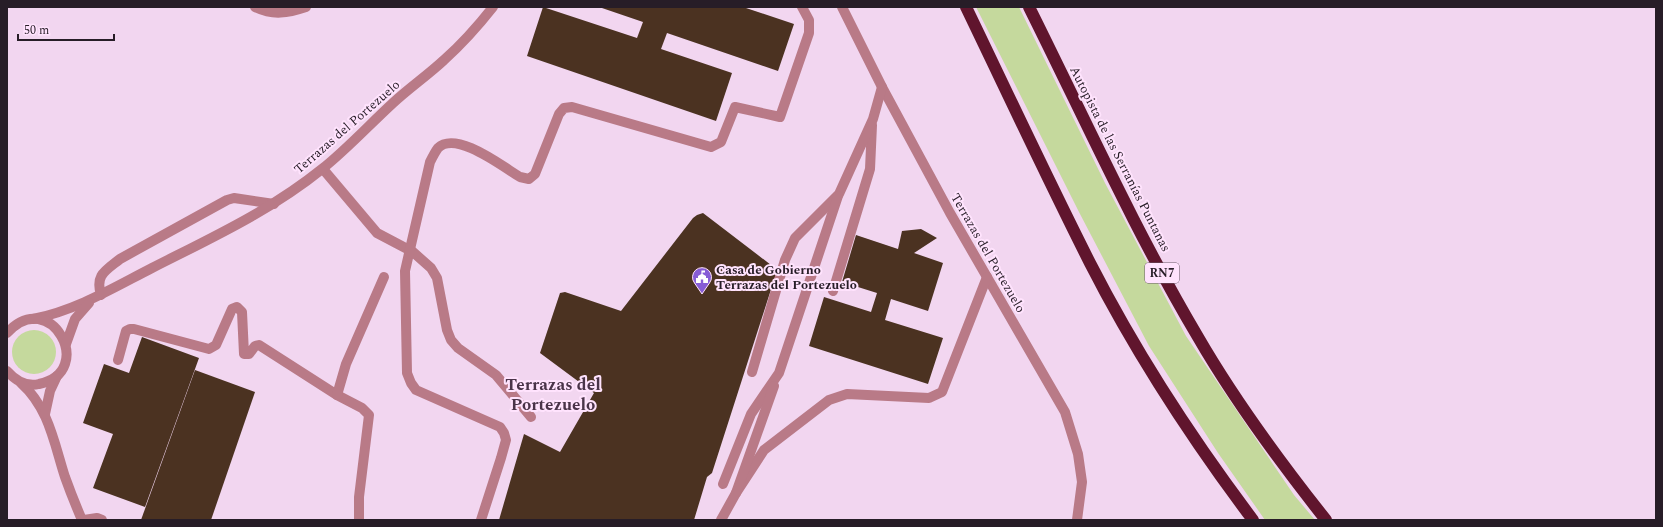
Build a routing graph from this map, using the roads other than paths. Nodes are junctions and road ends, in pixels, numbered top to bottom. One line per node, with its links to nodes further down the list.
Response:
1 (255, 7): 2 (street)
2 (306, 7)
3 (493, 7): 10 (street, Terrazas del Portezuelo)
4 (802, 7): 13 (street)
5 (842, 7): 8 (street, Terrazas del Portezuelo)
6 (966, 7): 38 (highway)
7 (1029, 7): 39 (highway, Autopista de las Serranías Puntanas / RN7)
8 (882, 87): 9 (street); 15 (street, Terrazas del Portezuelo)
9 (873, 119): 11 (street); 16 (street)
10 (323, 169): 12 (street, Terrazas del Portezuelo); 13 (street)
11 (838, 194): 23 (street); 24 (street)
12 (274, 204): 17 (street, Terrazas del Portezuelo); 17 (street)
13 (409, 250): 29 (street); 35 (street)
14 (384, 277): 27 (street)
15 (986, 277): 31 (street); 37 (street, Terrazas del Portezuelo)
16 (833, 291)
17 (97, 297): 18 (street, Terrazas del Portezuelo); 20 (street, Terrazas del Portezuelo)
18 (33, 319): 19 (street, Terrazas del Portezuelo); 20 (street)
19 (7, 333)
20 (66, 344): 25 (street, Terrazas del Portezuelo)
21 (118, 360): 27 (street)
22 (7, 371): 26 (street)
23 (752, 372)
24 (779, 373): 30 (street); 31 (street)
25 (57, 375): 26 (street); 28 (street, Terrazas del Portezuelo)
26 (14, 379): 28 (street)
27 (337, 395): 34 (street)
28 (45, 414): 32 (street)
29 (531, 417)
30 (723, 484)
31 (736, 492): 36 (street)
32 (83, 520): 33 (street)
33 (102, 520)
34 (359, 520)
35 (481, 520)
36 (721, 520)
37 (1077, 520)
38 (1254, 520)
39 (1326, 520)

